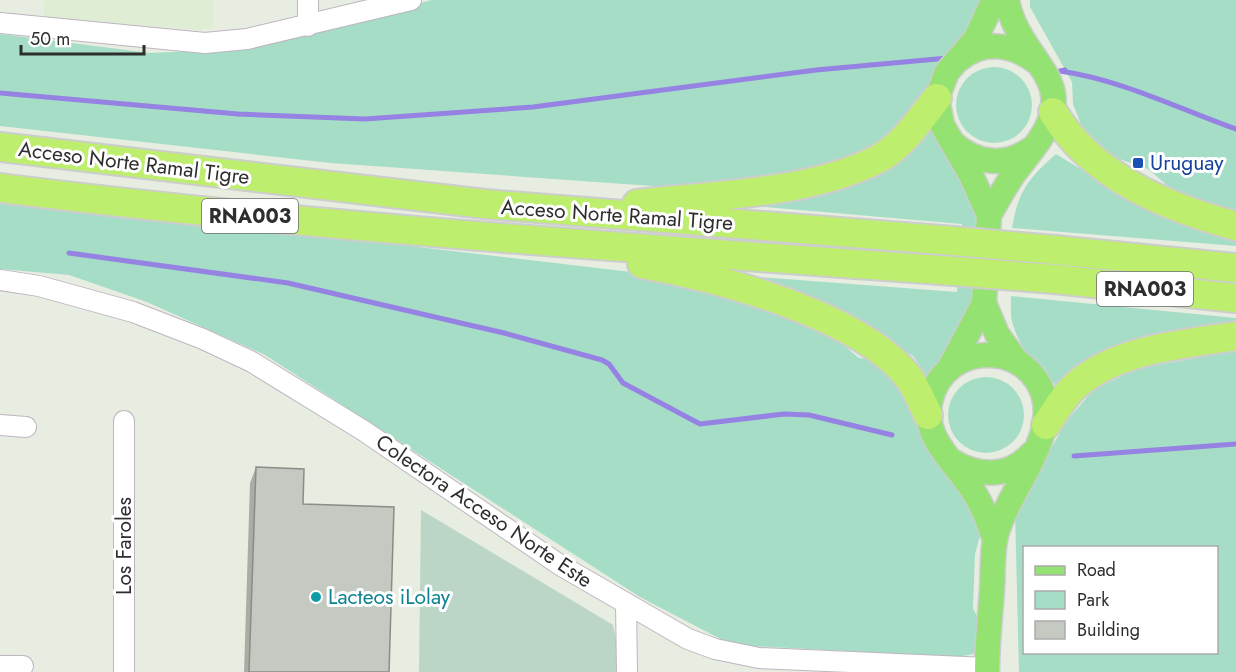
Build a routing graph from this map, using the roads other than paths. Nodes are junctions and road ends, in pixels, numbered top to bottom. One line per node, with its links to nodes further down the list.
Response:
1 (308, 0): 6 (street)
2 (411, 0): 6 (street)
3 (994, 0): 8 (main road)
4 (1007, 0): 7 (main road)
5 (0, 22): 6 (street)
6 (308, 26)
7 (1035, 61): 8 (main road); 10 (main road)
8 (954, 64): 9 (main road)
9 (937, 98): 11 (main road); 15 (highway)
10 (1053, 112): 12 (main road); 17 (highway)
11 (947, 135): 12 (main road); 16 (main road)
12 (1038, 144): 16 (main road)
13 (0, 147): 15 (highway, Acceso Norte Ramal Tigre / RNA003)
14 (0, 188): 18 (highway, Acceso Norte Ramal Tigre / RNA003)
15 (485, 204): 19 (highway, Acceso Norte Ramal Tigre / RNA003, bridge)
16 (989, 215): 22 (main road)
17 (1236, 226)
18 (502, 238): 21 (highway, Acceso Norte Ramal Tigre / RNA003, bridge); 26 (highway)
19 (1236, 268)
20 (0, 280): 33 (street, Colectora Acceso Norte Este)
21 (1236, 298)
22 (984, 303): 24 (main road); 25 (main road)
23 (1236, 336): 30 (highway)
24 (1017, 362): 25 (main road); 30 (main road)
25 (949, 369): 26 (main road)
26 (928, 415): 31 (main road)
27 (124, 421): 37 (street, Los Faroles)
28 (0, 425): 29 (street)
29 (26, 427)
30 (1040, 437): 31 (main road); 32 (main road)
31 (952, 461): 32 (main road)
32 (995, 540): 36 (main road)
33 (626, 603): 36 (street, Colectora Acceso Norte Este); 38 (street)
34 (0, 666): 35 (street)
35 (23, 666)
36 (987, 670)
37 (124, 672)
38 (627, 672)

